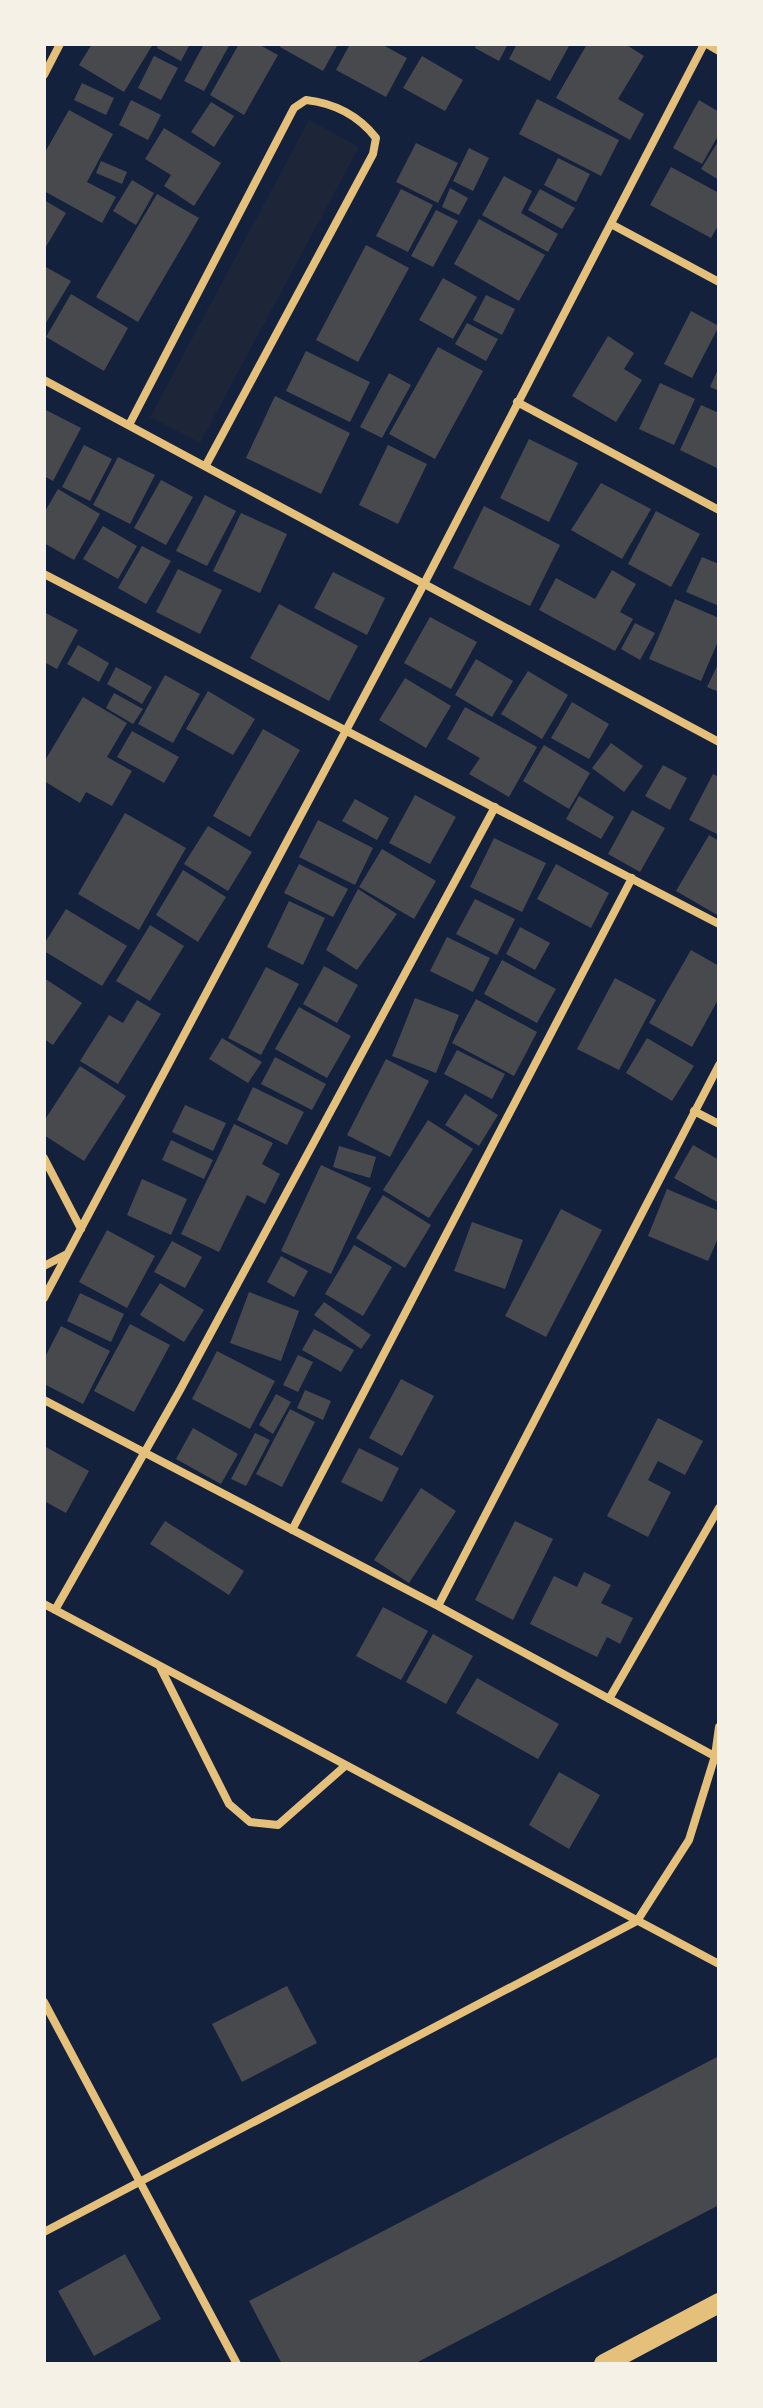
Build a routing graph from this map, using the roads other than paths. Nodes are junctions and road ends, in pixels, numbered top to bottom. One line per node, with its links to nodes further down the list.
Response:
1 (60, 44): 4 (street)
2 (705, 44): 3 (street); 5 (street)
3 (719, 51)
4 (44, 75)
5 (611, 224): 6 (street); 8 (street)
6 (719, 282)
7 (44, 380): 9 (street)
8 (517, 402): 11 (street); 13 (street)
9 (129, 425): 10 (street); 10 (street)
10 (206, 465): 13 (street)
11 (719, 510)
12 (44, 574): 14 (street)
13 (425, 582): 14 (street); 15 (street)
14 (346, 728): 16 (street); 23 (street)
15 (719, 742)
16 (495, 807): 17 (street); 28 (street)
17 (632, 878): 18 (street); 30 (street)
18 (719, 924)
19 (719, 1065): 20 (street)
20 (694, 1111): 21 (street); 32 (street)
21 (719, 1124)
22 (44, 1158): 23 (street)
23 (81, 1229): 24 (street)
24 (68, 1254): 25 (street); 26 (street)
25 (44, 1266)
26 (44, 1298)
27 (44, 1400): 28 (street)
28 (144, 1454): 30 (street); 33 (street)
29 (719, 1508): 35 (street)
30 (292, 1530): 32 (street)
31 (44, 1604): 33 (street)
32 (438, 1606): 35 (street)
33 (55, 1610): 34 (street)
34 (159, 1665): 38 (street); 38 (street)
35 (609, 1699): 37 (street)
36 (719, 1727): 37 (street)
37 (717, 1758): 39 (street)
38 (345, 1766): 39 (street)
39 (637, 1921): 40 (street); 42 (street)
40 (719, 1964)
41 (44, 2002): 42 (street)
42 (140, 2180): 43 (street); 45 (street)
43 (44, 2232)
44 (719, 2303): 46 (main road)
45 (237, 2364)
46 (604, 2364)

